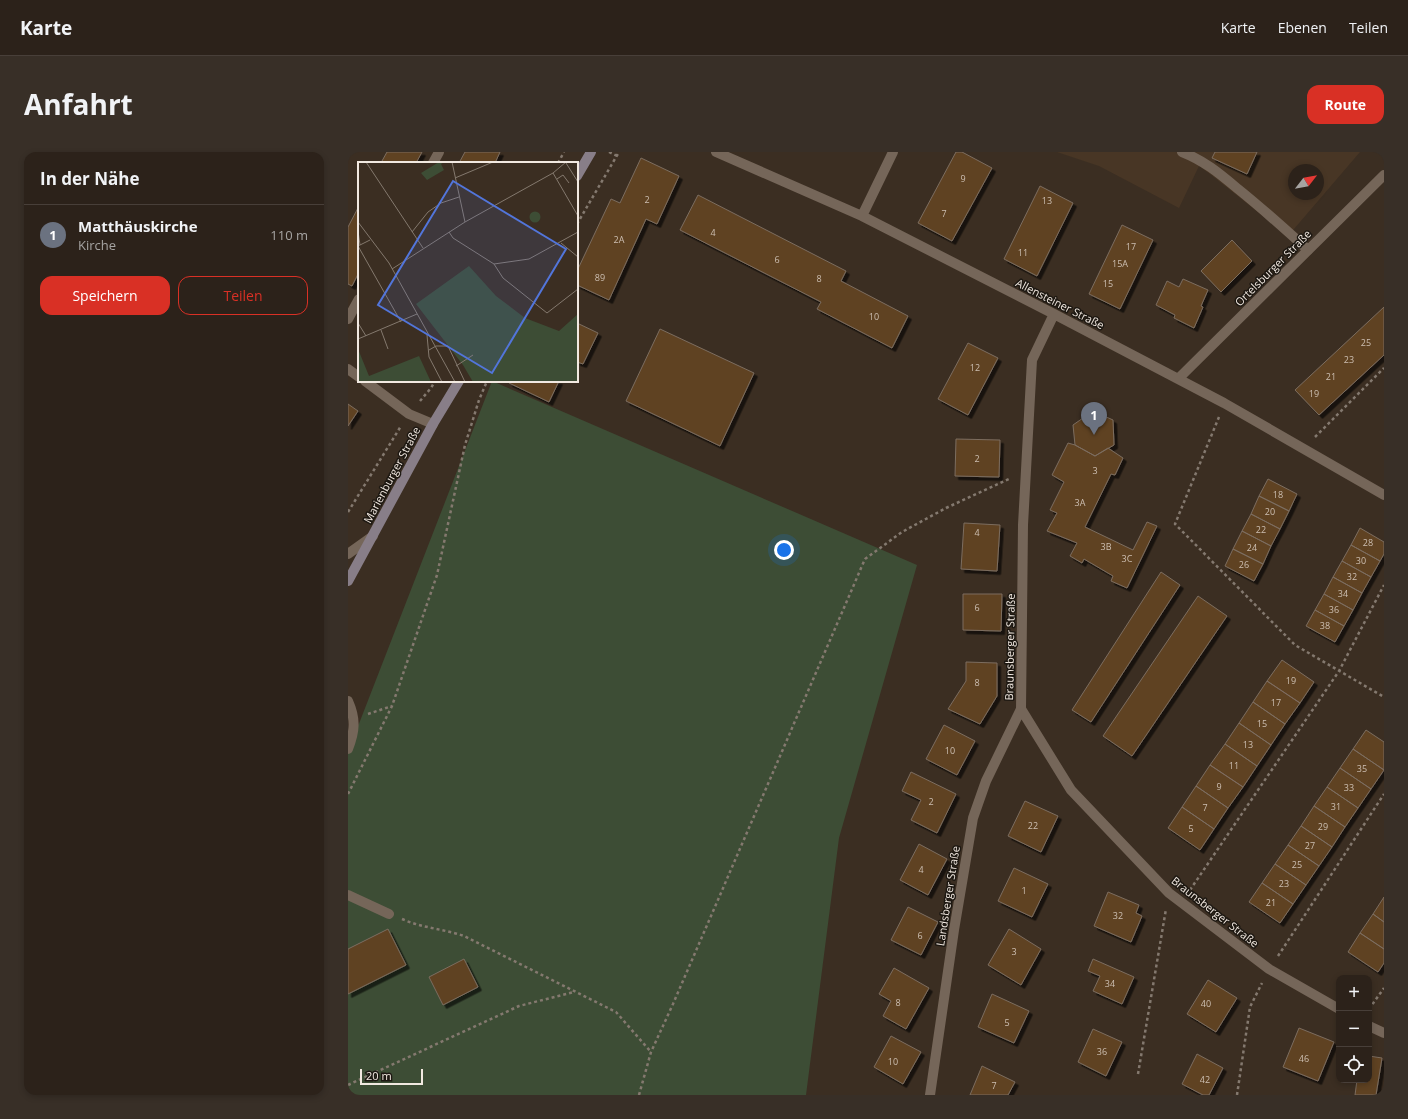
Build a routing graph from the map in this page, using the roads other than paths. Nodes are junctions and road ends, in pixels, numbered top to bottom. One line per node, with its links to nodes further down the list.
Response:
1 (439, 152): 6 (street)
2 (591, 152): 7 (main road)
3 (716, 152): 9 (street, Allensteiner Straße)
4 (893, 152): 9 (street)
5 (1182, 152): 10 (street)
6 (434, 162)
7 (578, 174)
8 (1384, 175): 10 (street, Ortelsburger Straße)
9 (862, 216): 12 (street, Allensteiner Straße)
10 (1308, 250): 16 (street, Ortelsburger Straße)
11 (358, 301): 13 (street)
12 (1054, 314): 16 (street, Allensteiner Straße); 25 (street, Braunsberger Straße)
13 (348, 319)
14 (348, 369): 15 (street)
15 (358, 376)
16 (1179, 378): 20 (street, Allensteiner Straße)
17 (366, 382): 19 (street)
18 (458, 382): 19 (main road, Marienburger Straße)
19 (433, 424): 21 (main road, Marienburger Straße)
20 (1384, 495)
21 (373, 536): 22 (street); 23 (main road, Marienburger Straße)
22 (348, 554)
23 (348, 581)
24 (348, 701): 26 (street)
25 (1021, 709): 29 (street, Braunsberger Straße); 32 (street, Landsberger Straße)
26 (348, 749)
27 (348, 895): 28 (street)
28 (389, 914)
29 (1336, 1007)
30 (1372, 1027): 31 (street)
31 (1384, 1033)
32 (930, 1095)

